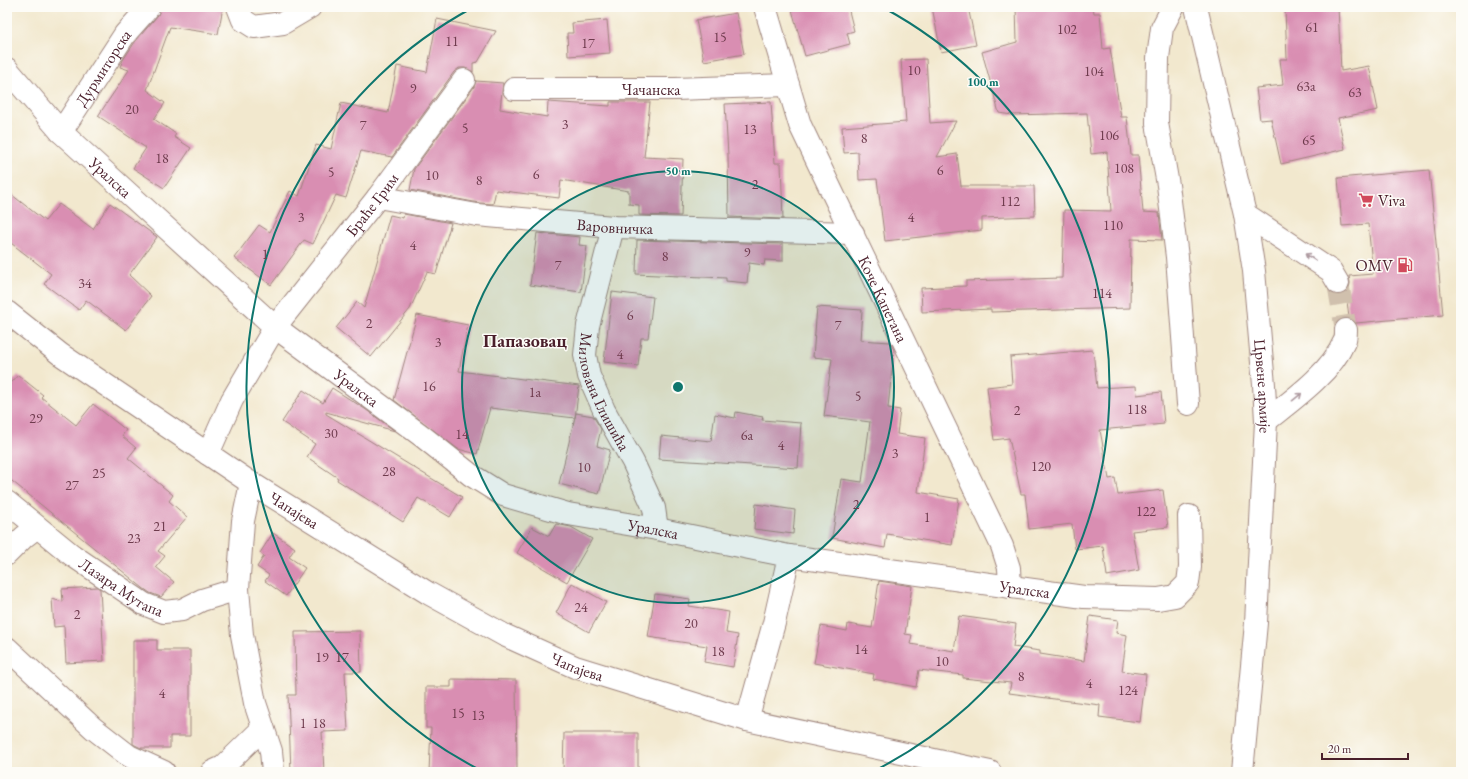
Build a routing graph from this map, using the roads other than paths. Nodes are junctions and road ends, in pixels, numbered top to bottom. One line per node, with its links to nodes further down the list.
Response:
1 (149, 7): 11 (street, Дурмиторска)
2 (310, 7): 6 (street)
3 (765, 7): 9 (street, Коче Капетана)
4 (1173, 7): 20 (street)
5 (1196, 7): 13 (street, Црвене армије)
6 (241, 14)
7 (7, 69): 11 (street, Уралска)
8 (464, 80): 12 (street, Браће Грим)
9 (788, 85): 10 (street, Чачанска); 15 (street, Коче Капетана)
10 (514, 89)
11 (61, 132): 18 (street, Уралска)
12 (378, 197): 14 (street, Варовничка); 18 (street, Браће Грим)
13 (1245, 214): 16 (street, one-way to 13); 21 (street, Црвене армије)
14 (613, 227): 15 (street, Варовничка); 27 (street, Милована Глишића)
15 (853, 233): 30 (street, Коче Капетана)
16 (1338, 283)
17 (7, 312): 22 (street, Чапајева)
18 (275, 326): 22 (street); 27 (street, Уралска)
19 (1346, 330): 21 (street, one-way to 19)
20 (1188, 404)
21 (1266, 421): 40 (street, Црвене армије)
22 (208, 454): 23 (street, Чапајева)
23 (251, 483): 31 (street); 33 (street, Чапајева)
24 (7, 502): 26 (street, Лазара Мутапа)
25 (1189, 516): 30 (street, Уралска)
26 (37, 527): 28 (street); 31 (street, Лазара Мутапа)
27 (657, 529): 29 (street, Уралска)
28 (7, 554)
29 (789, 556): 30 (street, Уралска); 33 (street)
30 (1010, 587)
31 (238, 588): 34 (street)
32 (7, 648): 36 (street)
33 (748, 720): 35 (street, Чапајева)
34 (263, 728): 37 (street); 38 (street)
35 (956, 768): 39 (street, Чапајева)
36 (164, 772)
37 (212, 772)
38 (273, 772)
39 (990, 772)
40 (1242, 772)

